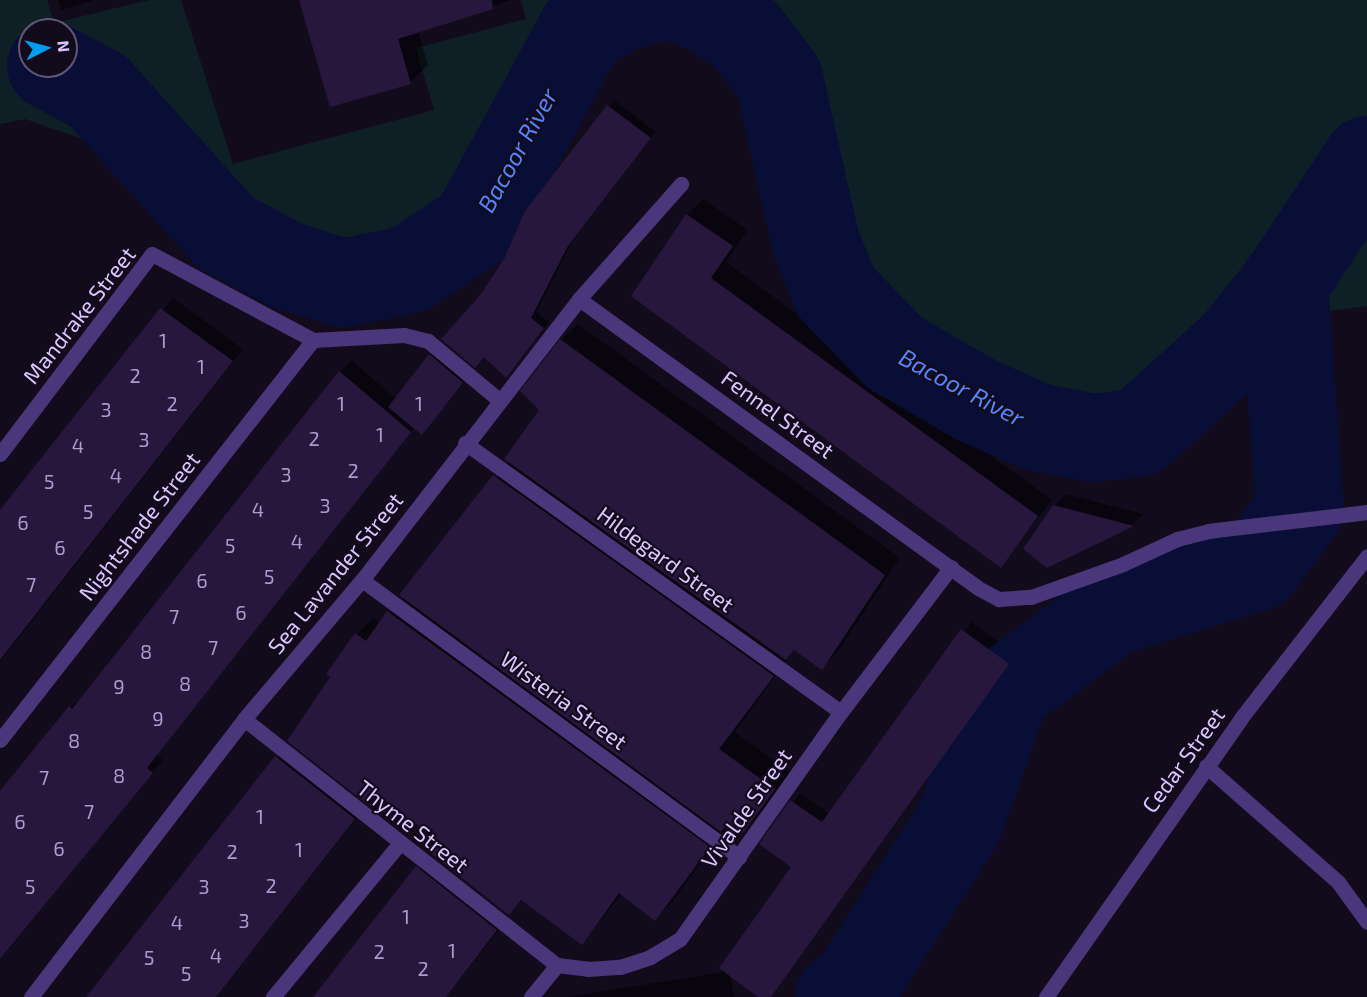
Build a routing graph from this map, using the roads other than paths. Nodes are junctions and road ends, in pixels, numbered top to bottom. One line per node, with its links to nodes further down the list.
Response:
1 (681, 184): 2 (street, Sea Lavander Street)
2 (579, 299): 4 (street, Sea Lavander Street); 9 (street, Fennel Street)
3 (313, 340): 4 (street); 6 (street, Mandrake Street); 13 (street, Nightshade Street)
4 (499, 400): 5 (street, Sea Lavander Street)
5 (465, 443): 10 (street, Sea Lavander Street); 11 (street, Hildegard Street)
6 (0, 454)
7 (1359, 513): 9 (street, Fennel Street)
8 (1367, 556): 14 (street, Cedar Street)
9 (951, 567): 11 (street, Vivalde Street)
10 (362, 580): 12 (street, Sea Lavander Street); 16 (street, Wisteria Street)
11 (841, 712): 16 (street, Vivalde Street)
12 (244, 719): 15 (street, Thyme Street); 19 (street, Sea Lavander Street)
13 (0, 740)
14 (1206, 766): 17 (street); 22 (street, Cedar Street)
15 (399, 844): 18 (street, Thyme Street); 20 (street)
16 (739, 857): 18 (street, Vivalde Street)
17 (1367, 922)
18 (557, 965): 21 (street)
19 (31, 997)
20 (273, 997)
21 (531, 997)
22 (1046, 997)

